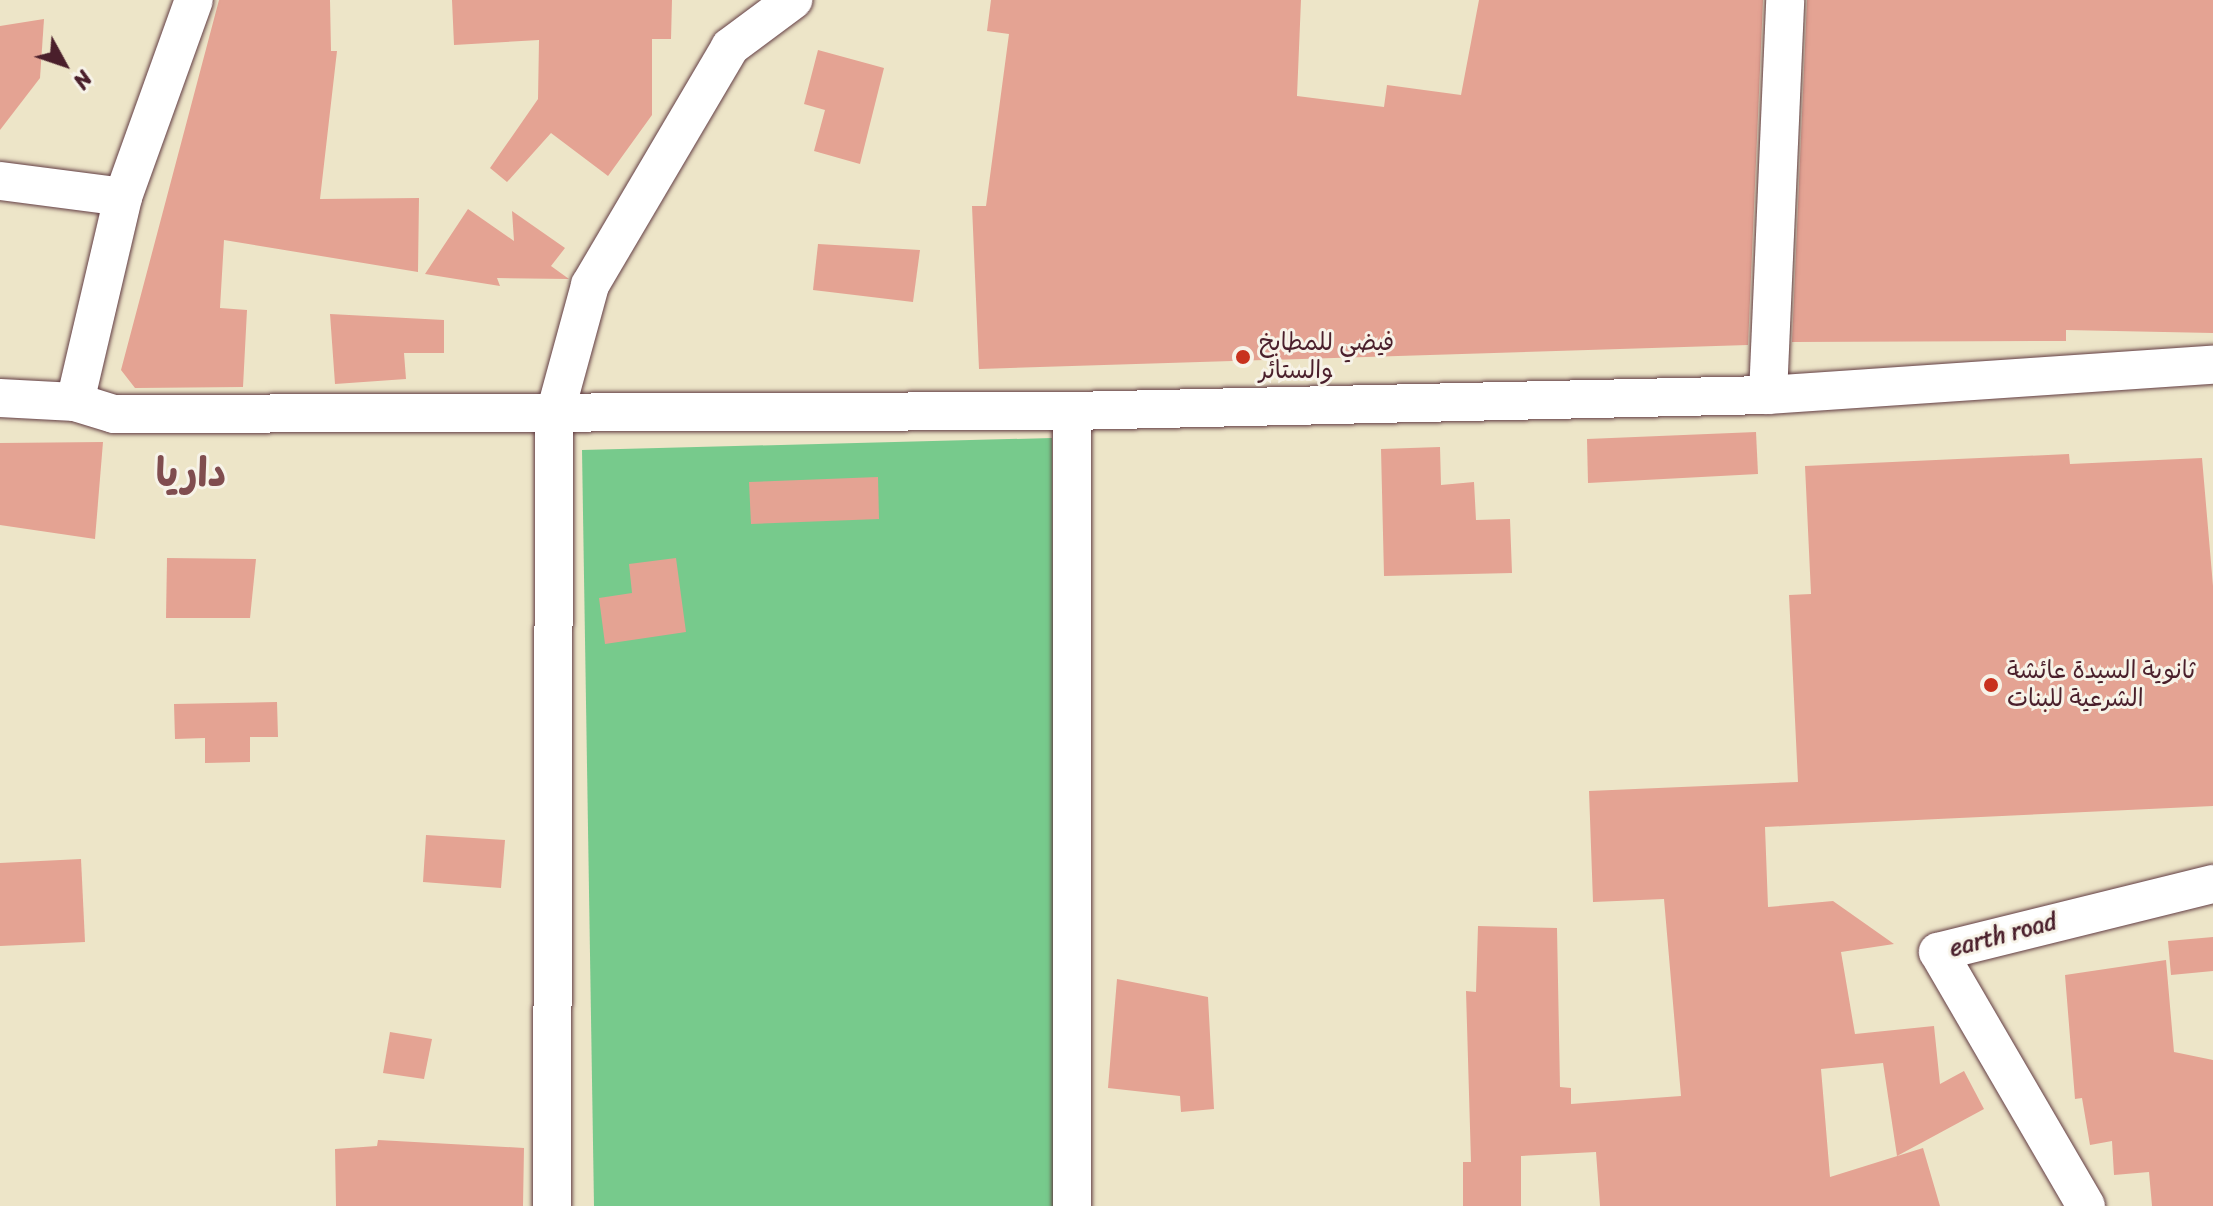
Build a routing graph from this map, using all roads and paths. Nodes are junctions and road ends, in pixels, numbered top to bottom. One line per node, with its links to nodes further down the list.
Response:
1 (194, 0): 5 (street)
2 (793, 0): 11 (street)
3 (1785, 0): 7 (street)
4 (0, 181): 5 (street)
5 (123, 197): 9 (street)
6 (2213, 365): 7 (street)
7 (1768, 395): 10 (street)
8 (0, 398): 9 (street)
9 (75, 402): 11 (street)
10 (1072, 411): 11 (street); 14 (street)
11 (554, 417): 13 (street)
12 (2213, 884): 15 (street, earth road)
13 (552, 1206)
14 (1072, 1206)
15 (2086, 1206)

